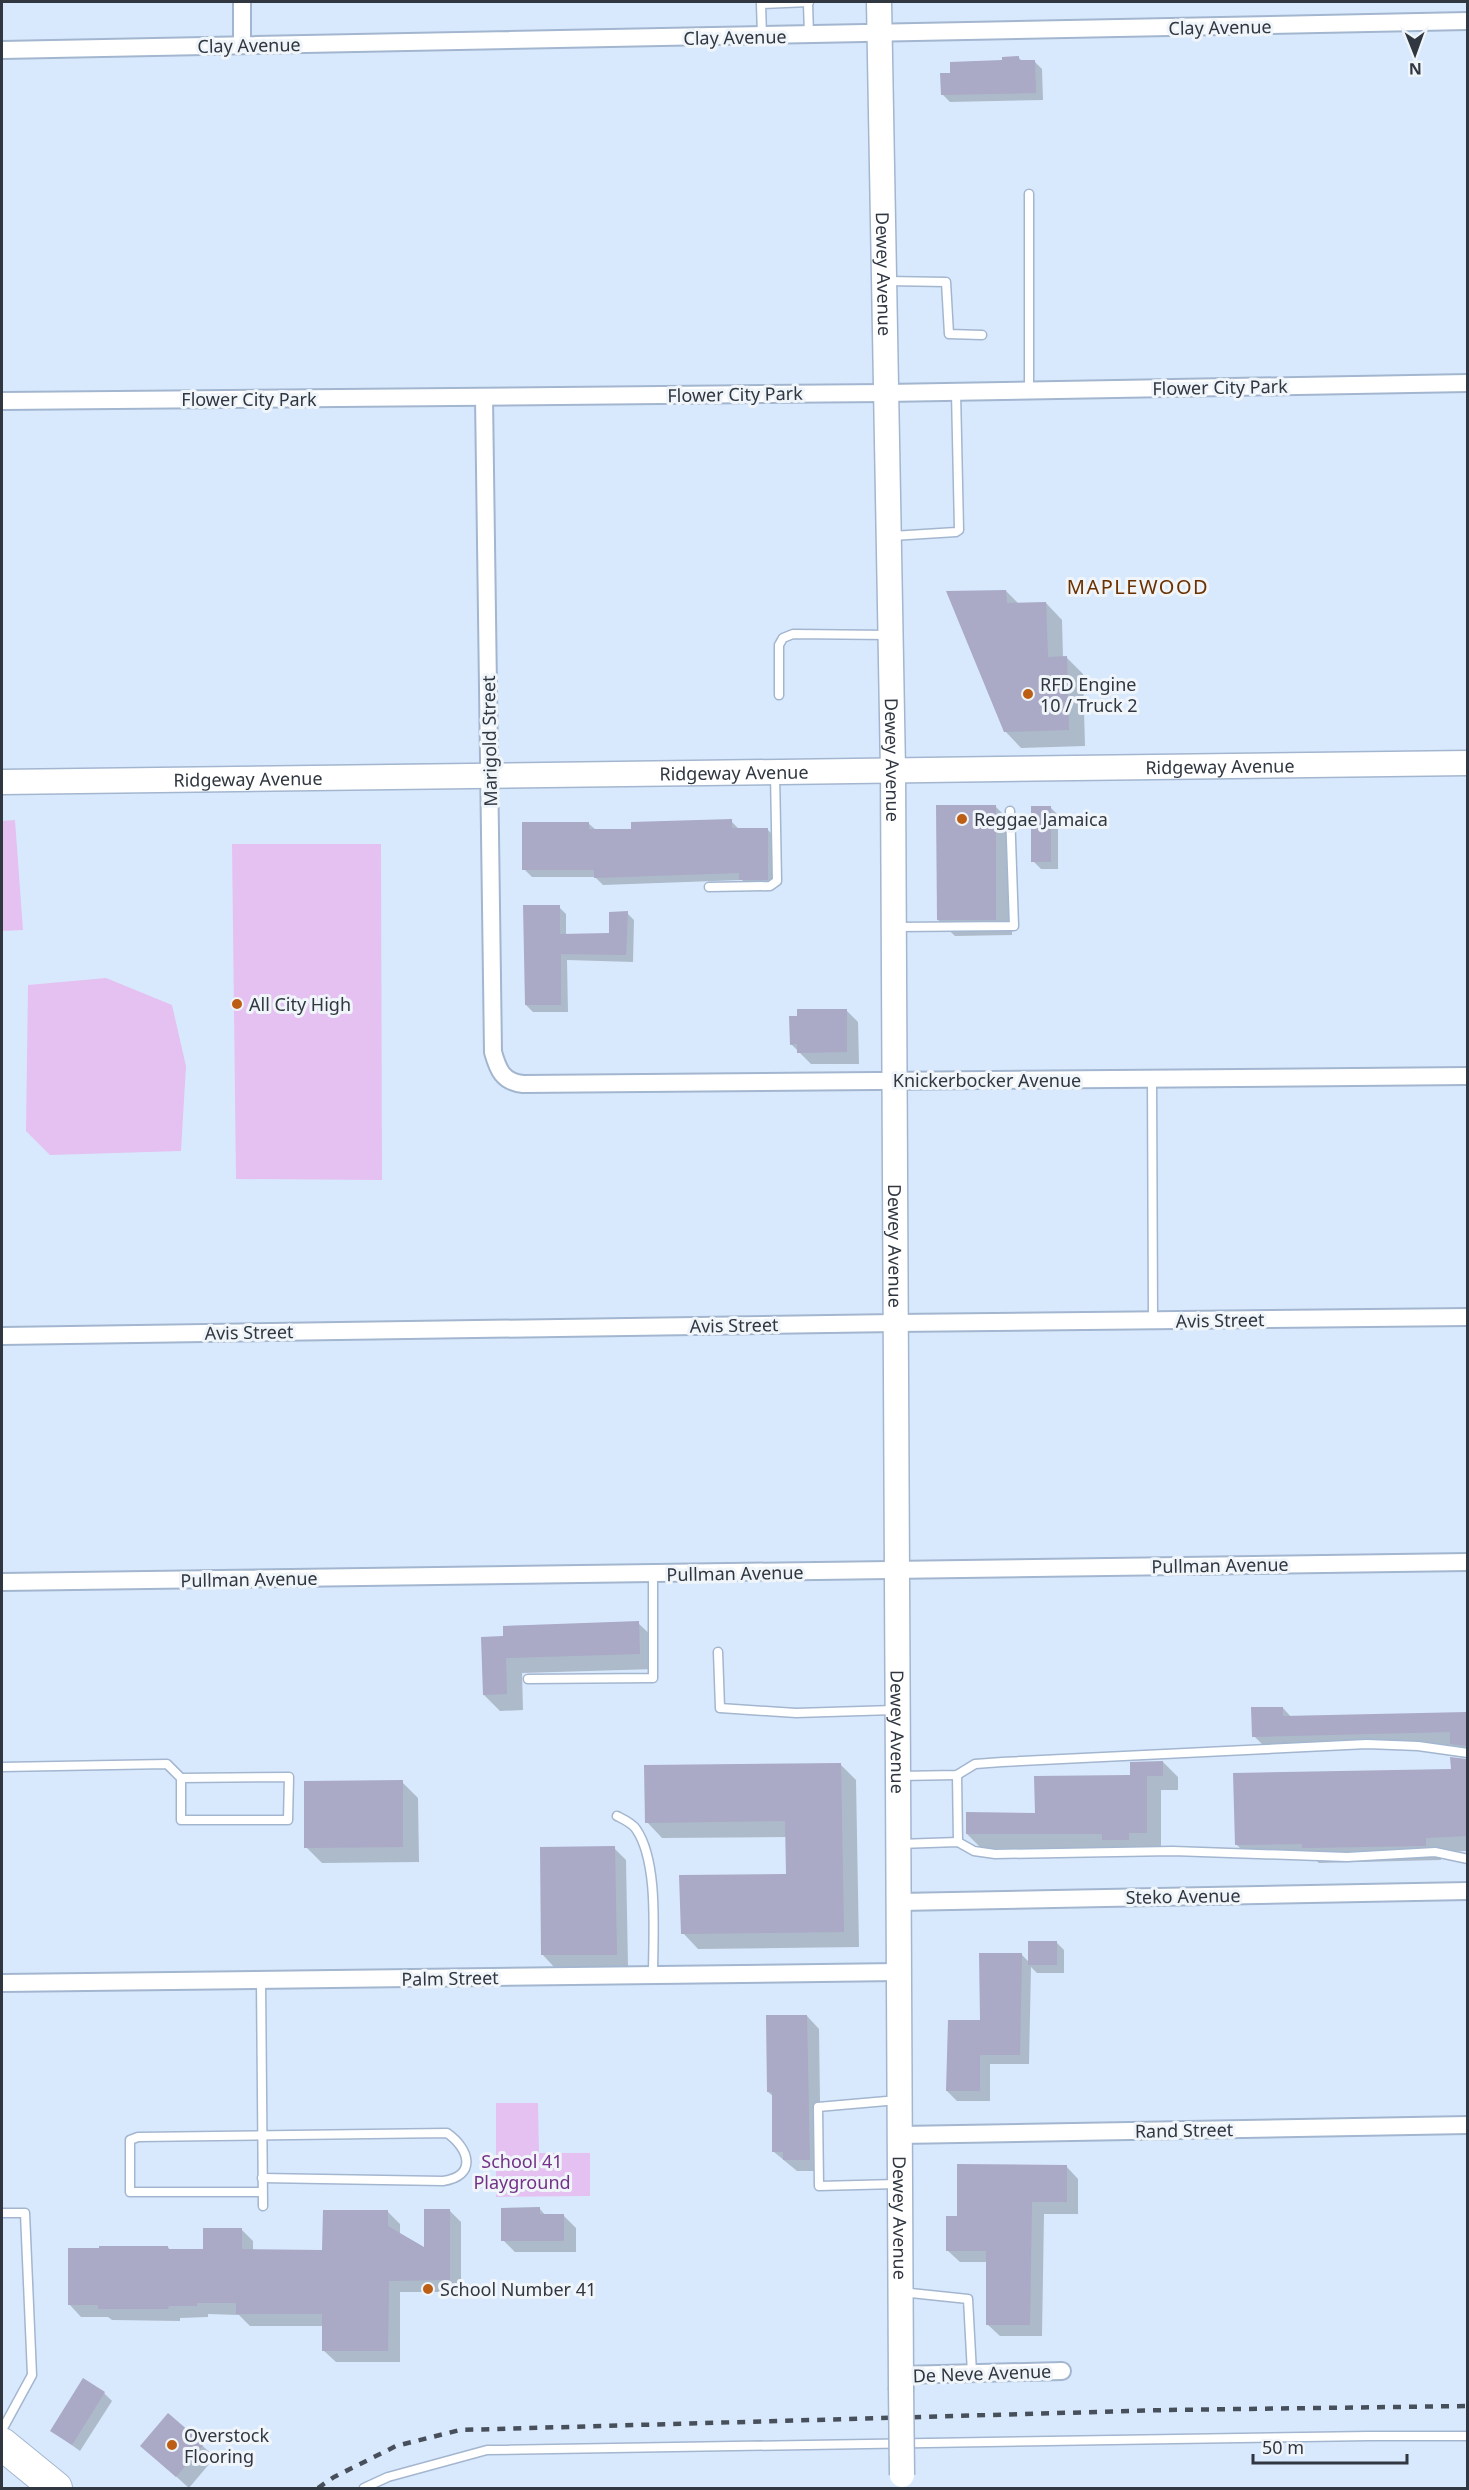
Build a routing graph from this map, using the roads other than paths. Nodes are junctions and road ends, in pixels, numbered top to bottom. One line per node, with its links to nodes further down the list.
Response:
1 (242, 2): 8 (street)
2 (809, 2): 6 (lane); 7 (lane)
3 (879, 2): 5 (street, Dewey Avenue)
4 (1467, 21): 5 (street, Clay Avenue)
5 (880, 34): 6 (street, Clay Avenue); 11 (street, Dewey Avenue)
6 (809, 35): 7 (street, Clay Avenue)
7 (762, 36): 8 (street, Clay Avenue)
8 (243, 45): 9 (street, Clay Avenue)
9 (2, 50)
10 (1029, 194): 14 (lane)
11 (884, 281): 12 (lane); 16 (street, Dewey Avenue)
12 (982, 335)
13 (1467, 383): 14 (street, Flower City Park)
14 (1029, 390): 15 (street, Flower City Park)
15 (956, 392): 16 (street, Flower City Park); 19 (lane)
16 (886, 393): 17 (street, Flower City Park); 19 (street, Dewey Avenue)
17 (484, 397): 18 (street, Flower City Park); 25 (street, Marigold Street)
18 (2, 401)
19 (888, 536): 20 (street, Dewey Avenue)
20 (890, 635): 21 (lane); 23 (street, Dewey Avenue)
21 (779, 695)
22 (1467, 763): 23 (street, Ridgeway Avenue)
23 (892, 771): 24 (street, Ridgeway Avenue); 29 (street, Dewey Avenue)
24 (775, 772): 25 (street, Ridgeway Avenue); 28 (lane)
25 (490, 776): 26 (street, Ridgeway Avenue); 32 (street, Marigold Street)
26 (2, 782)
27 (1010, 811): 29 (lane)
28 (709, 887)
29 (894, 927): 33 (street, Dewey Avenue)
30 (1467, 1076): 31 (street, Knickerbocker Avenue)
31 (1152, 1079): 33 (street, Knickerbocker Avenue); 35 (lane)
32 (507, 1080): 33 (street, Knickerbocker Avenue)
33 (894, 1081): 36 (street, Dewey Avenue)
34 (1467, 1317): 35 (street, Avis Street)
35 (1154, 1320): 36 (street, Avis Street)
36 (896, 1323): 37 (street, Avis Street); 39 (street, Dewey Avenue)
37 (2, 1336)
38 (1467, 1562): 39 (street, Pullman Avenue)
39 (897, 1570): 40 (street, Pullman Avenue); 44 (street, Dewey Avenue)
40 (653, 1574): 41 (street, Pullman Avenue); 43 (lane)
41 (2, 1582)
42 (718, 1652): 44 (lane)
43 (528, 1679)
44 (898, 1710): 48 (street, Dewey Avenue)
45 (1467, 1752): 47 (lane)
46 (2, 1767): 49 (lane)
47 (957, 1775): 48 (lane); 51 (lane)
48 (898, 1776): 52 (street, Dewey Avenue)
49 (181, 1778): 49 (lane)
50 (617, 1816): 57 (lane)
51 (958, 1842): 52 (lane); 53 (lane)
52 (898, 1844): 55 (street, Dewey Avenue)
53 (1467, 1859)
54 (1467, 1891): 55 (street, Steko Avenue)
55 (899, 1902): 56 (street, Dewey Avenue)
56 (899, 1972): 57 (street, Palm Street); 60 (street, Dewey Avenue)
57 (653, 1975): 58 (street, Palm Street)
58 (261, 1980): 59 (street, Palm Street); 63 (lane)
59 (2, 1983)
60 (900, 2100): 62 (street, Dewey Avenue); 65 (lane)
61 (1467, 2125): 62 (street, Rand Street)
62 (900, 2135): 65 (street, Dewey Avenue)
63 (261, 2136): 64 (lane); 64 (lane); 66 (lane)
64 (262, 2178): 66 (lane)
65 (900, 2184): 69 (street, Dewey Avenue)
66 (262, 2192): 67 (lane)
67 (263, 2206)
68 (2, 2213): 73 (lane)
69 (901, 2292): 71 (lane); 72 (street, Dewey Avenue)
70 (1062, 2371): 71 (street, De Neve Avenue)
71 (972, 2373): 72 (street, De Neve Avenue)
72 (901, 2381): 76 (street, Dewey Avenue, bridge)
73 (2, 2430)
74 (1467, 2436): 78 (lane)
75 (2, 2444): 77 (highway)
76 (902, 2482)
77 (56, 2488)
78 (364, 2488)

